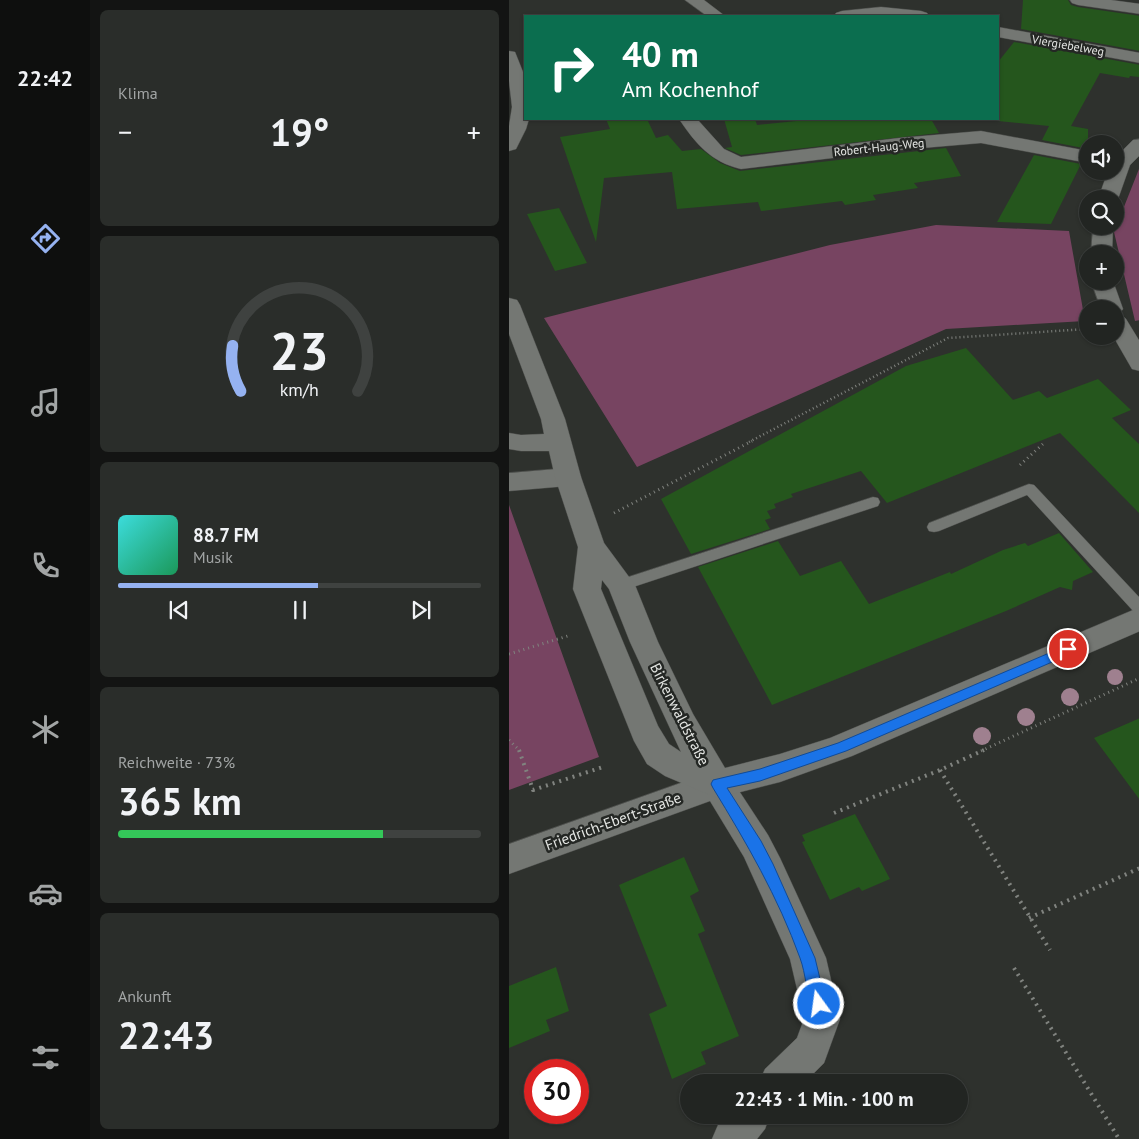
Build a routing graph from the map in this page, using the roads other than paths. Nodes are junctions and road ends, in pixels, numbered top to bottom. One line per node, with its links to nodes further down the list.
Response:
1 (693, 0): 4 (street)
2 (1078, 0): 3 (street)
3 (1139, 9)
4 (716, 15)
5 (849, 15): 6 (street)
6 (916, 15)
7 (999, 32): 9 (street, Viergiebelweg)
8 (509, 56): 10 (street)
9 (1139, 58)
10 (523, 112): 13 (street)
11 (689, 120): 14 (street, Robert-Haug-Weg)
12 (1139, 144): 15 (street)
13 (509, 145)
14 (1079, 155)
15 (1124, 158)
16 (509, 305): 20 (street, Birkenwaldstraße)
17 (1124, 336): 18 (street)
18 (1139, 364)
19 (509, 442): 20 (street)
20 (558, 442): 21 (street, Birkenwaldstraße)
21 (568, 477): 22 (street); 25 (street, Birkenwaldstraße)
22 (509, 482)
23 (873, 502): 26 (lane)
24 (935, 527): 27 (lane)
25 (589, 537): 26 (street, Birkenwaldstraße); 29 (street, Birkenwaldstraße)
26 (621, 585): 29 (street, Birkenwaldstraße)
27 (1139, 609)
28 (1139, 618): 29 (street, Friedrich-Ebert-Straße)
29 (717, 784): 30 (street, Friedrich-Ebert-Straße); 31 (street)
30 (509, 859)
31 (786, 1074)
32 (744, 1124): 33 (street)
33 (732, 1139)

